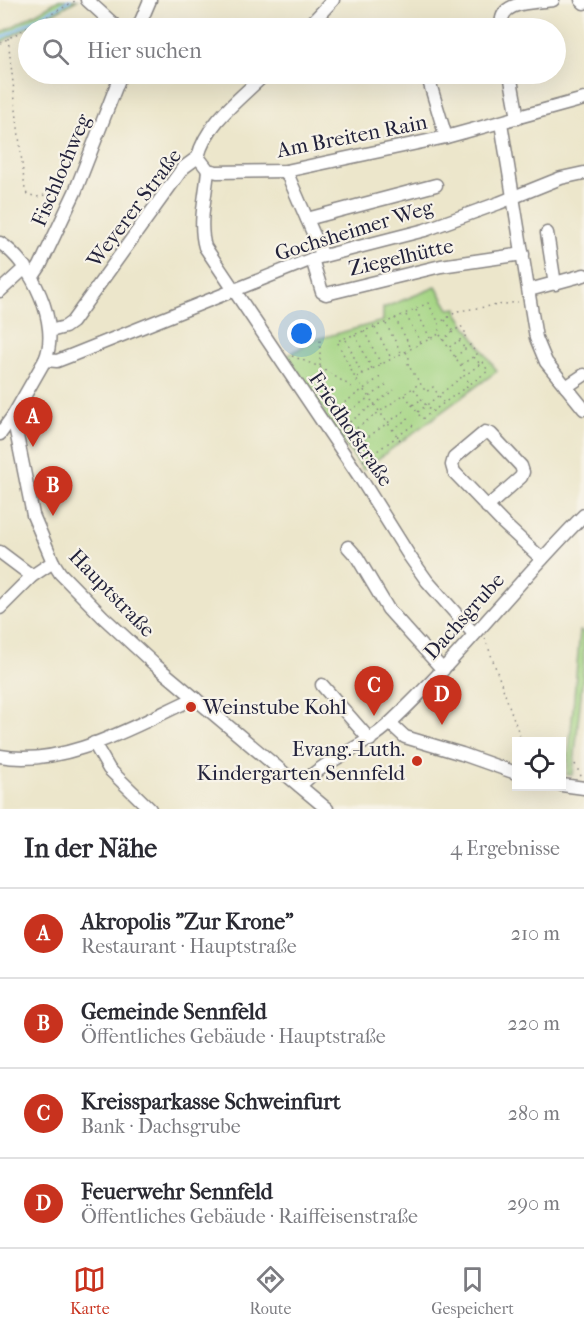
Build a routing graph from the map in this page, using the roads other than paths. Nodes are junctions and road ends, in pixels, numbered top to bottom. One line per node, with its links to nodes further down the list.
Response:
1 (87, 0): 7 (street)
2 (150, 0): 8 (street)
3 (333, 0): 9 (street)
4 (554, 0): 10 (street)
5 (581, 0): 6 (street)
6 (584, 3)
7 (107, 18)
8 (142, 18)
9 (316, 18)
10 (502, 18)
11 (117, 84): 30 (street, Fischlochweg)
12 (255, 84): 19 (street, Weyerer Straße)
13 (430, 84): 18 (street)
14 (512, 84): 16 (street)
15 (584, 99): 16 (street, Am Breiten Rain)
16 (518, 118): 17 (street, Am Breiten Rain)
17 (501, 123): 18 (street, Am Breiten Rain); 24 (street)
18 (446, 137): 21 (street, Am Breiten Rain)
19 (198, 157): 20 (street); 36 (street, Weyerer Straße)
20 (208, 170): 21 (street, Am Breiten Rain); 33 (street, Friedhofstraße)
21 (286, 171): 25 (street)
22 (584, 173): 24 (street, Gochsheimer Weg)
23 (436, 184): 25 (street)
24 (514, 197): 28 (street); 29 (street, Gochsheimer Weg)
25 (307, 219): 29 (street)
26 (547, 234): 32 (street)
27 (0, 243): 30 (street)
28 (523, 254): 29 (street, Ziegelhütte); 35 (street)
29 (317, 257): 33 (street, Gochsheimer Weg)
30 (29, 273): 34 (street, Fischlochweg); 36 (street)
31 (584, 275): 32 (street)
32 (555, 284): 35 (street)
33 (234, 290): 37 (street, Gochsheimer Weg); 51 (street, Friedhofstraße)
34 (0, 291)
35 (530, 295): 39 (street)
36 (50, 331): 37 (street)
37 (45, 360): 41 (street)
38 (584, 375): 39 (street)
39 (566, 387): 40 (street)
40 (584, 409)
41 (13, 416): 42 (street); 48 (street, Hauptstraße)
42 (0, 434)
43 (487, 507): 43 (street); 47 (street)
44 (584, 515): 47 (street, Dachsgrube)
45 (348, 547): 52 (street)
46 (0, 552): 49 (street)
47 (542, 559): 51 (street, Dachsgrube)
48 (53, 562): 49 (street); 54 (street, Hauptstraße)
49 (32, 576): 50 (street)
50 (0, 608)
51 (477, 630): 52 (street, Dachsgrube)
52 (443, 670): 55 (street, Dachsgrube)
53 (322, 685): 56 (street)
54 (195, 698): 57 (street); 62 (street, Hauptstraße)
55 (390, 723): 56 (street, Dachsgrube); 59 (street)
56 (370, 740): 62 (street, Dachsgrube)
57 (94, 743): 58 (street); 63 (street)
58 (0, 756)
59 (512, 772)
60 (583, 784): 61 (street)
61 (566, 785)
62 (300, 786): 64 (street, Hauptstraße)
63 (150, 809)
64 (327, 809)

